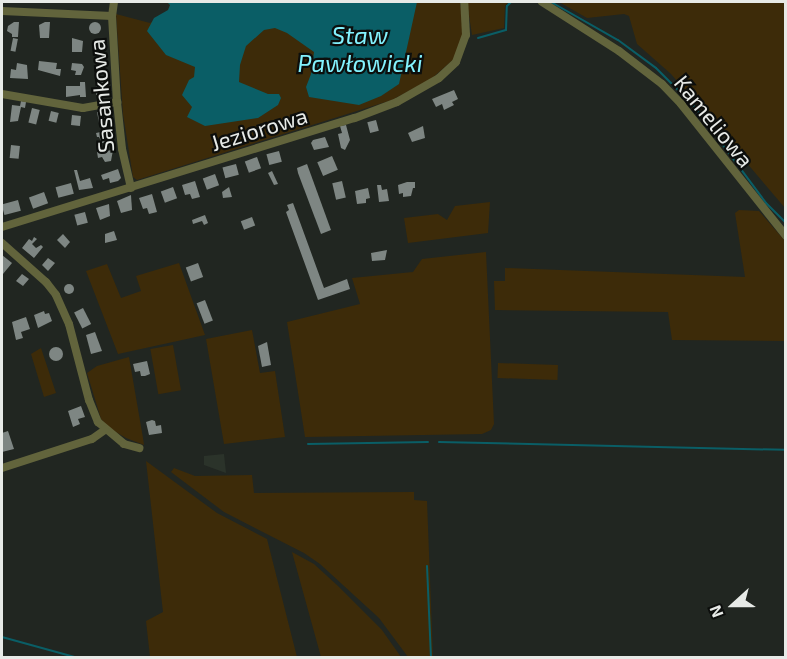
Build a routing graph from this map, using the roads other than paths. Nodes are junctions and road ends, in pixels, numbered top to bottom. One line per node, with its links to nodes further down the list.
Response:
1 (114, 2): 5 (street, Sasankowa)
2 (464, 2): 8 (street, Jeziorowa)
3 (542, 2): 10 (street, Kameliowa)
4 (2, 11): 5 (street)
5 (112, 16): 7 (street, Sasankowa)
6 (2, 94): 7 (street)
7 (117, 102): 8 (street, Sasankowa)
8 (131, 188): 9 (street, Jeziorowa)
9 (2, 227)
10 (786, 236)
11 (2, 243): 12 (street)
12 (105, 430): 13 (street); 14 (street)
13 (139, 448)
14 (2, 468)

